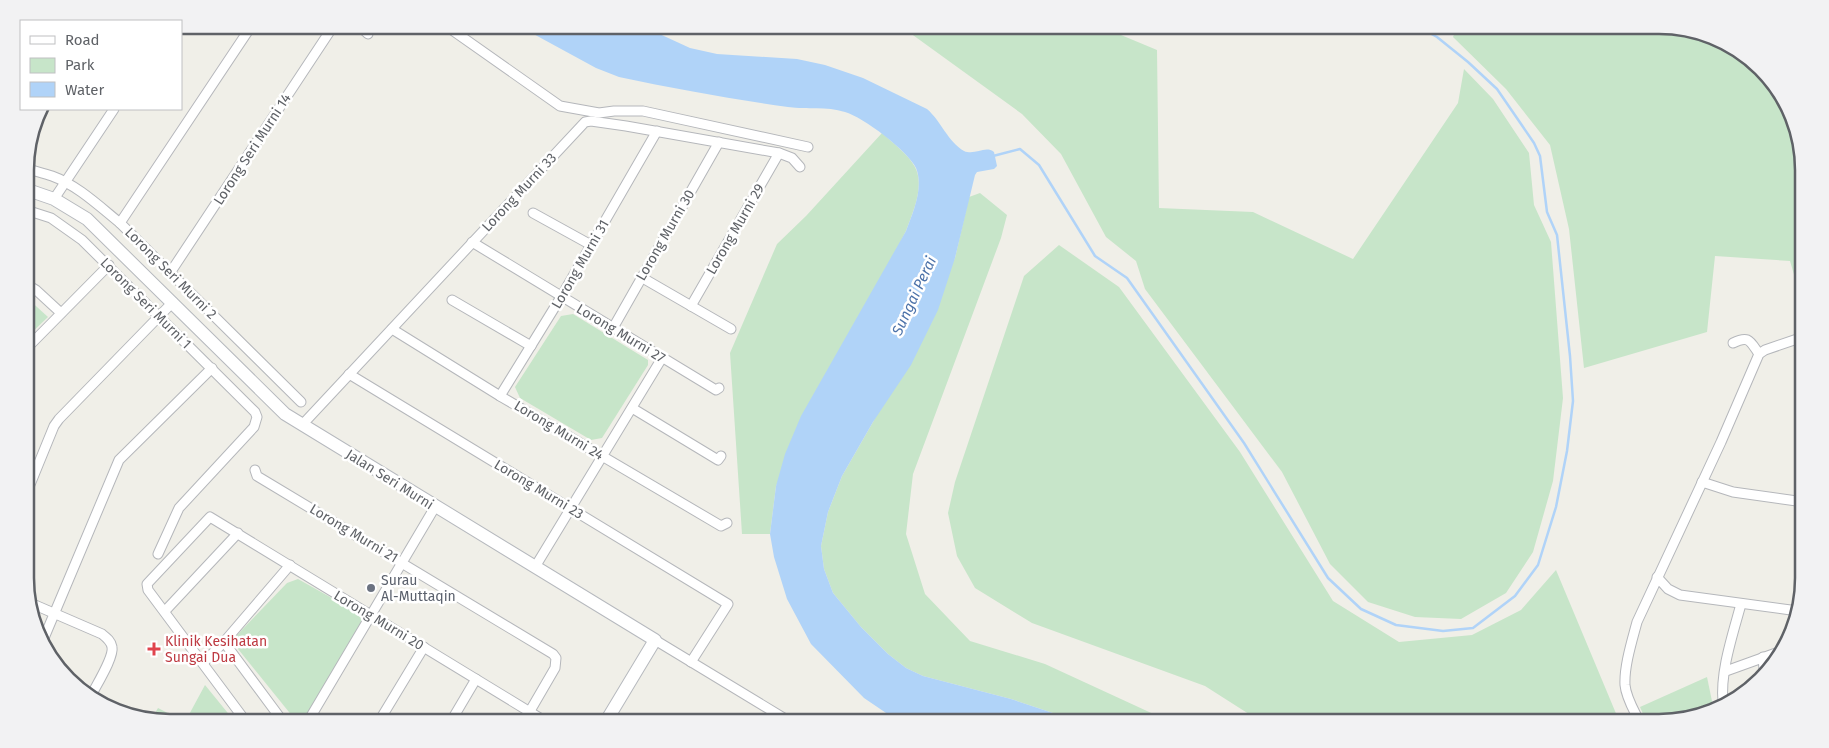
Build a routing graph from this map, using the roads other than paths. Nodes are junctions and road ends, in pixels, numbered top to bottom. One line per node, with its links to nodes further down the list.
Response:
1 (246, 34): 16 (street)
2 (328, 34): 20 (street, Lorong Seri Murni 14)
3 (458, 34): 7 (street)
4 (113, 110): 11 (street)
5 (657, 131): 6 (street, Lorong Murni 33); 17 (street, Lorong Murni 33); 18 (street, Lorong Murni 31)
6 (719, 142): 8 (street, Lorong Murni 33); 21 (street, Lorong Murni 30)
7 (808, 147)
8 (779, 153): 9 (street, Lorong Murni 33); 26 (street, Lorong Murni 29)
9 (800, 167)
10 (34, 171): 11 (street, Lorong Seri Murni 2)
11 (65, 182): 13 (street); 16 (street, Lorong Seri Murni 2)
12 (34, 192): 13 (street, Jalan Seri Murni)
13 (54, 199): 25 (street, Jalan Seri Murni)
14 (34, 213): 19 (street, Lorong Seri Murni 1)
15 (534, 213): 18 (street)
16 (120, 223): 20 (street, Lorong Seri Murni 2)
17 (472, 242): 23 (street, Lorong Murni 27); 31 (street, Lorong Murni 33)
18 (591, 245): 23 (street, Lorong Murni 31)
19 (109, 266): 27 (street); 28 (street, Lorong Seri Murni 1)
20 (170, 272): 42 (street, Lorong Seri Murni 2)
21 (641, 277): 26 (street); 29 (street, Lorong Murni 30)
22 (34, 289): 27 (street)
23 (561, 297): 29 (street, Lorong Murni 27); 35 (street, Lorong Murni 31)
24 (452, 300): 35 (street)
25 (173, 302): 28 (street); 44 (street, Jalan Seri Murni)
26 (691, 306): 30 (street)
27 (61, 313): 33 (street)
28 (159, 317): 38 (street, Lorong Seri Murni 1); 48 (street)
29 (613, 328): 37 (street, Lorong Murni 27)
30 (731, 328)
31 (392, 329): 39 (street, Lorong Murni 33); 41 (street, Lorong Murni 24)
32 (1795, 340): 36 (street)
33 (34, 341)
34 (1733, 343): 36 (street)
35 (531, 346): 41 (street, Lorong Murni 31)
36 (1759, 354): 49 (street)
37 (662, 358): 40 (street, Lorong Murni 27); 43 (street)
38 (212, 368): 55 (street, Lorong Seri Murni 1); 64 (street)
39 (349, 374): 44 (street, Lorong Murni 33); 52 (street, Lorong Murni 23)
40 (719, 388)
41 (500, 396): 45 (street, Lorong Murni 24)
42 (301, 402)
43 (632, 408): 45 (street); 46 (street)
44 (302, 426): 51 (street, Jalan Seri Murni)
45 (603, 456): 52 (street); 53 (street, Lorong Murni 24)
46 (721, 456)
47 (255, 470): 56 (street, Lorong Murni 21)
48 (34, 475)
49 (1702, 482): 50 (street); 59 (street)
50 (1795, 501)
51 (436, 507): 56 (street); 58 (street, Jalan Seri Murni)
52 (571, 508): 58 (street); 72 (street, Lorong Murni 23)
53 (727, 523)
54 (238, 533): 57 (street, Lorong Murni 20); 63 (street); 63 (street, Lorong Murni 20)
55 (158, 554)
56 (403, 562): 65 (street); 79 (street, Lorong Murni 21)
57 (290, 565): 65 (street, Lorong Murni 20); 68 (street)
58 (535, 567): 67 (street, Jalan Seri Murni)
59 (1657, 577): 60 (street); 88 (street)
60 (1741, 604): 62 (street); 75 (street)
61 (36, 605): 64 (street)
62 (1792, 610)
63 (164, 611): 73 (street)
64 (56, 613): 66 (street); 77 (street)
65 (372, 616): 69 (street, Lorong Murni 20); 82 (street)
66 (46, 634)
67 (655, 640): 72 (street, Jalan Seri Murni); 86 (street)
68 (224, 642): 73 (street); 81 (street)
69 (424, 647): 76 (street, Lorong Murni 20); 83 (street)
70 (1771, 654): 71 (street)
71 (1763, 657): 74 (street); 75 (street)
72 (691, 662): 87 (street, Jalan Seri Murni)
73 (203, 663): 80 (street)
74 (1764, 665)
75 (1726, 672): 78 (street)
76 (476, 679): 79 (street, Lorong Murni 20); 84 (street)
77 (94, 691)
78 (1722, 698)
79 (530, 712): 85 (street, Lorong Murni 20)
80 (240, 714)
81 (277, 714)
82 (312, 714)
83 (383, 714)
84 (455, 714)
85 (533, 714)
86 (616, 714)
87 (777, 714)
88 (1636, 714)

